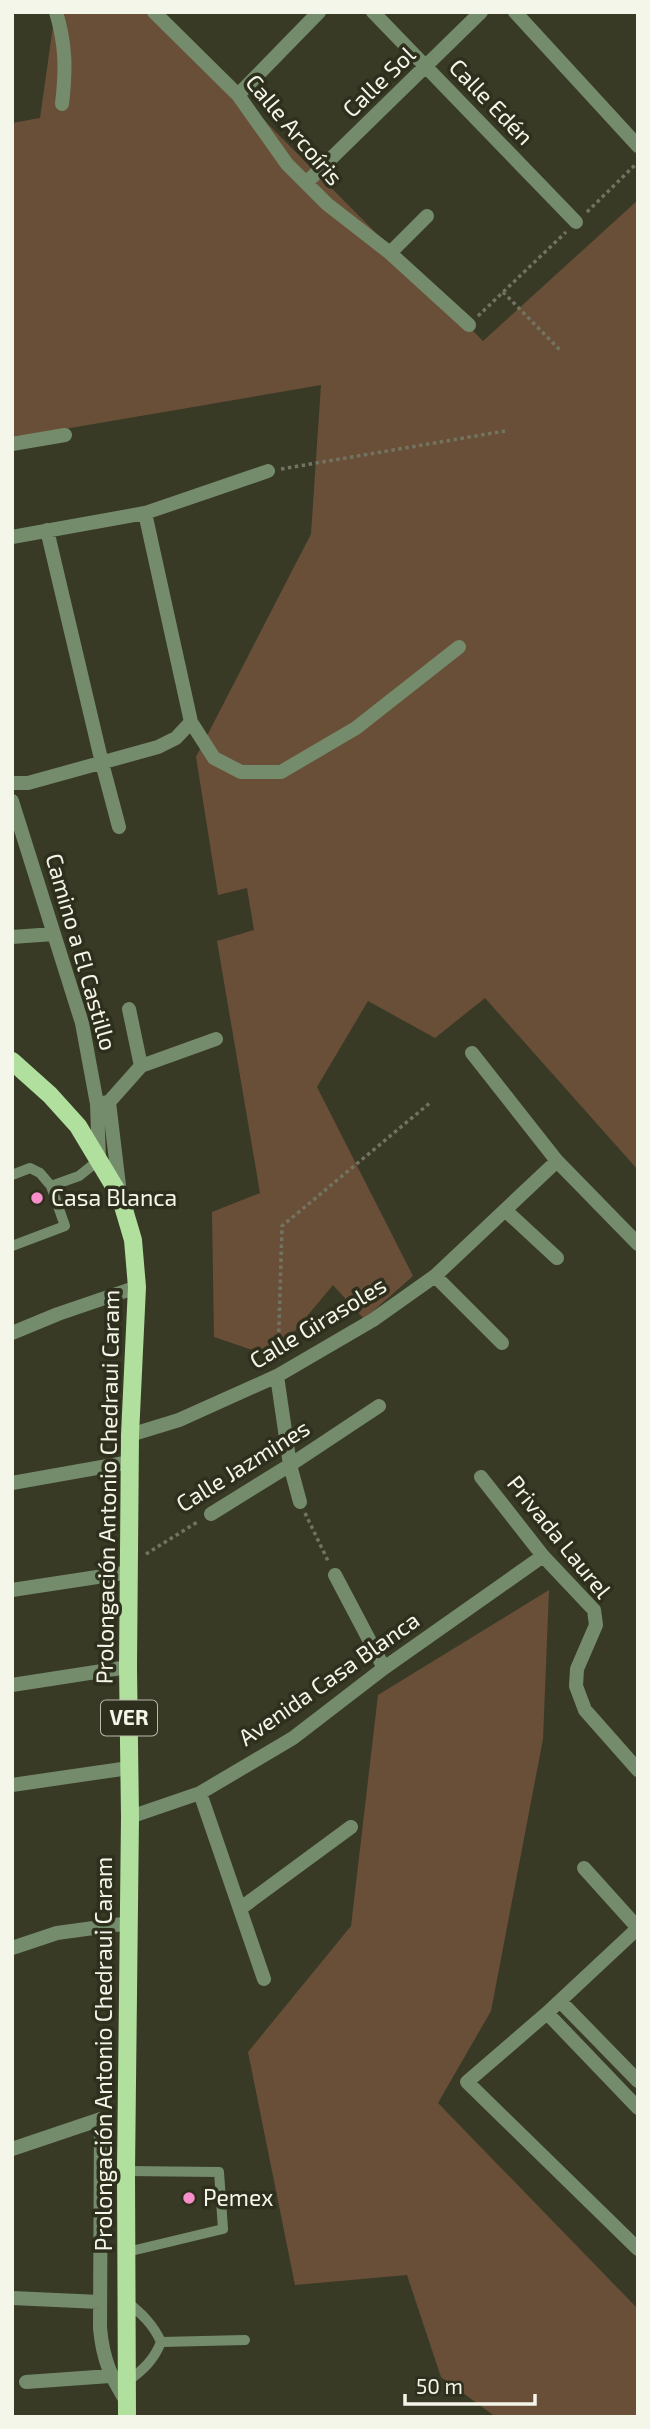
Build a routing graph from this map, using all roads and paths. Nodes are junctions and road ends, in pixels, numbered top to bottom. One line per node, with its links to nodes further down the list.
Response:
1 (56, 12): 9 (street)
2 (154, 12): 8 (street, Calle Arcoíris)
3 (319, 12): 8 (street)
4 (373, 12): 7 (street, Calle Edén)
5 (481, 12): 7 (street, Calle Sol)
6 (515, 12): 10 (street)
7 (426, 68): 12 (street, Calle Sol); 14 (street, Calle Edén)
8 (237, 95): 12 (street, Calle Arcoíris)
9 (62, 104)
10 (638, 146)
11 (638, 162): 14 (path)
12 (307, 182): 15 (street, Calle Arcoíris)
13 (426, 216): 15 (street)
14 (576, 222): 16 (path)
15 (390, 253): 17 (street, Calle Arcoíris)
16 (503, 292): 17 (path); 18 (path)
17 (469, 325)
18 (561, 351)
19 (505, 431): 22 (path)
20 (65, 435): 21 (street)
21 (12, 444)
22 (268, 471): 23 (street)
23 (145, 513): 24 (street); 27 (street)
24 (47, 530): 25 (street); 28 (street)
25 (12, 537)
26 (459, 647): 27 (street)
27 (191, 722): 28 (street)
28 (102, 763): 29 (street); 31 (street)
29 (12, 783)
30 (12, 801): 32 (street, Camino a El Castillo)
31 (119, 827)
32 (54, 934): 33 (street); 40 (street, Camino a El Castillo)
33 (12, 937)
34 (129, 1009): 38 (street)
35 (216, 1040): 38 (street)
36 (472, 1053): 42 (street)
37 (12, 1061): 41 (main road, Prolongación Antonio Chedraui Caram / VER)
38 (141, 1066): 40 (street)
39 (430, 1102): 54 (path)
40 (103, 1103): 41 (street, Camino a El Castillo); 45 (street, Camino a El Castillo)
41 (99, 1160): 44 (lane); 45 (main road, Prolongación Antonio Chedraui Caram / VER)
42 (557, 1161): 46 (street, Calle Girasoles); 47 (street)
43 (12, 1175): 44 (lane)
44 (51, 1185): 48 (lane)
45 (120, 1196): 51 (main road, Prolongación Antonio Chedraui Caram / VER)
46 (505, 1210): 49 (street); 50 (street, Calle Girasoles)
47 (638, 1244)
48 (12, 1246)
49 (557, 1258)
50 (435, 1276): 53 (street); 54 (street, Calle Girasoles)
51 (137, 1287): 52 (street); 56 (main road, Prolongación Antonio Chedraui Caram / VER)
52 (12, 1333)
53 (502, 1343)
54 (277, 1376): 56 (street, Calle Girasoles); 58 (street)
55 (379, 1406): 58 (street, Calle Jazmines)
56 (130, 1435): 57 (main road, Prolongación Antonio Chedraui Caram / VER)
57 (130, 1462): 60 (street); 64 (main road, Prolongación Antonio Chedraui Caram / VER)
58 (290, 1465): 61 (street); 62 (street, Calle Jazmines)
59 (481, 1477): 63 (street, Privada Laurel)
60 (12, 1483)
61 (300, 1502): 65 (path)
62 (211, 1514): 64 (path, Calle Jazmines)
63 (543, 1556): 68 (street, Avenida Casa Blanca); 71 (street, Privada Laurel)
64 (130, 1568): 66 (street); 67 (main road, Prolongación Antonio Chedraui Caram / VER)
65 (335, 1575): 68 (street)
66 (12, 1590)
67 (128, 1667): 69 (street); 70 (main road, Prolongación Antonio Chedraui Caram / VER)
68 (384, 1668): 73 (street, Avenida Casa Blanca)
69 (12, 1685)
70 (130, 1768): 72 (street); 74 (main road, Prolongación Antonio Chedraui Caram / VER)
71 (638, 1770)
72 (12, 1785)
73 (200, 1793): 74 (street, Avenida Casa Blanca); 77 (street)
74 (130, 1817): 78 (main road, Prolongación Antonio Chedraui Caram / VER)
75 (351, 1827): 77 (street)
76 (584, 1868): 79 (street)
77 (241, 1908): 81 (street)
78 (130, 1923): 80 (street); 87 (main road, Prolongación Antonio Chedraui Caram / VER)
79 (638, 1928): 82 (street)
80 (12, 1948)
81 (264, 1979)
82 (560, 2001): 83 (street); 84 (street)
83 (547, 2013): 85 (street); 88 (street)
84 (638, 2081)
85 (638, 2108)
86 (12, 2149): 92 (street)
87 (126, 2171): 89 (main road, Prolongación Antonio Chedraui Caram / VER); 89 (lane)
88 (638, 2249)
89 (127, 2252): 91 (main road, Prolongación Antonio Chedraui Caram / VER)
90 (12, 2298): 92 (street)
91 (126, 2301): 94 (lane); 95 (main road, Prolongación Antonio Chedraui Caram / VER)
92 (100, 2302): 95 (street)
93 (245, 2340): 94 (lane)
94 (161, 2342): 95 (lane)
95 (119, 2379): 96 (street); 97 (main road, Prolongación Antonio Chedraui Caram / VER)
96 (26, 2382)
97 (127, 2410)

